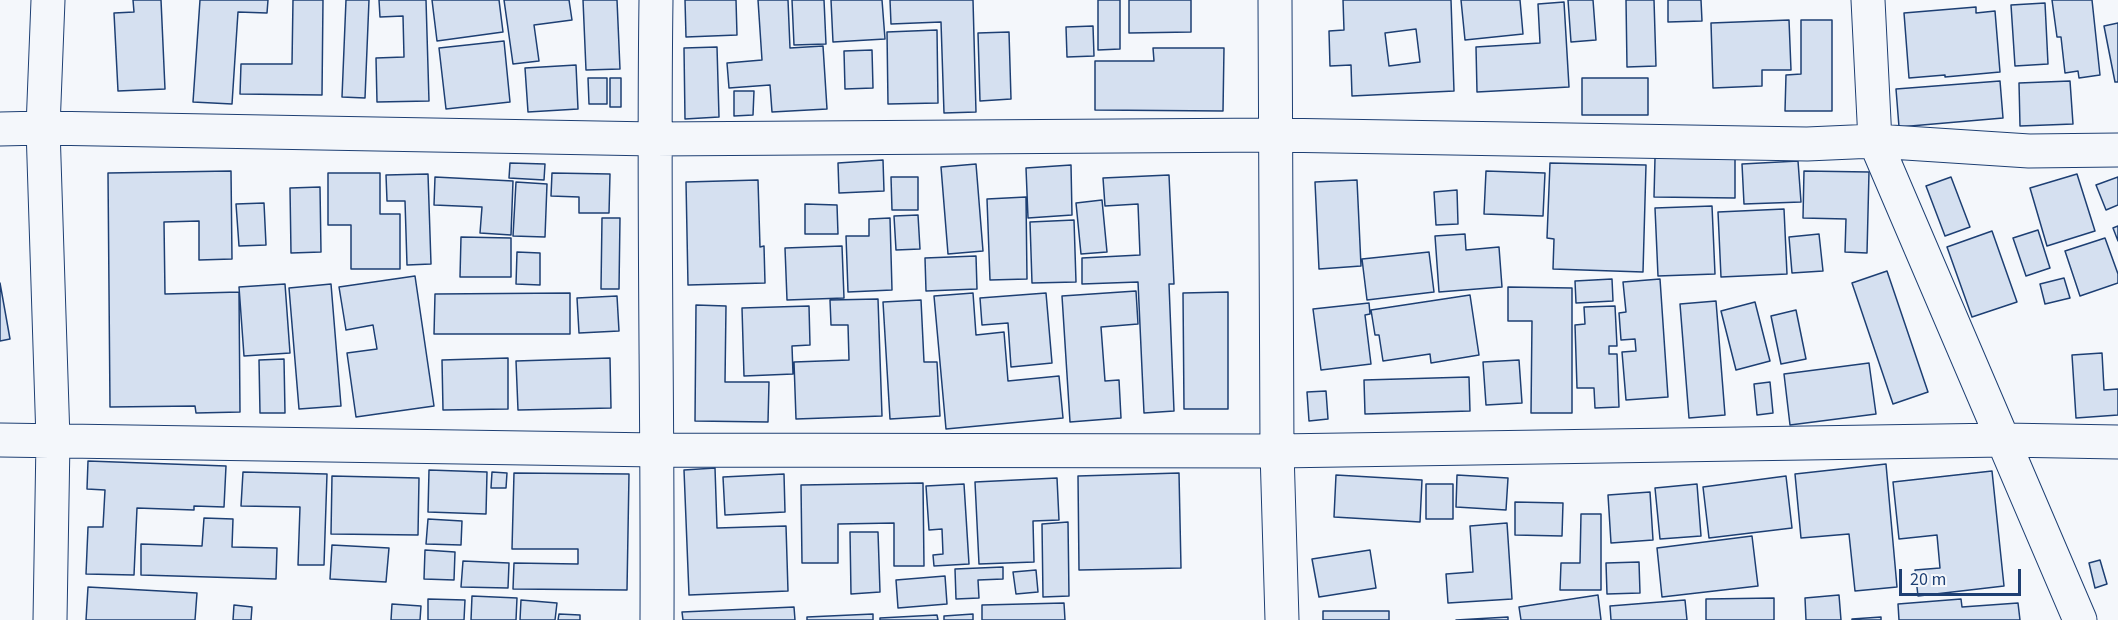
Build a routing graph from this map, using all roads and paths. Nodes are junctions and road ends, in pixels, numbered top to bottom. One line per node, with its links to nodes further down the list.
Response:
1 (48, 0): 5 (street)
2 (656, 0): 8 (street)
3 (1275, 0): 7 (street)
4 (1868, 0): 9 (street)
5 (43, 128): 6 (street); 8 (street); 12 (street)
6 (0, 129)
7 (1274, 135): 8 (street); 9 (street); 16 (street)
8 (654, 139): 15 (street)
9 (1875, 141): 10 (street); 13 (street)
10 (2118, 150)
11 (0, 440): 12 (street)
12 (52, 440): 15 (street); 17 (street)
13 (2004, 440): 14 (street); 16 (street); 20 (street)
14 (2118, 442)
15 (657, 450): 16 (street); 18 (street)
16 (1277, 451): 19 (street)
17 (50, 620)
18 (657, 620)
19 (1282, 620)
20 (2080, 620)

